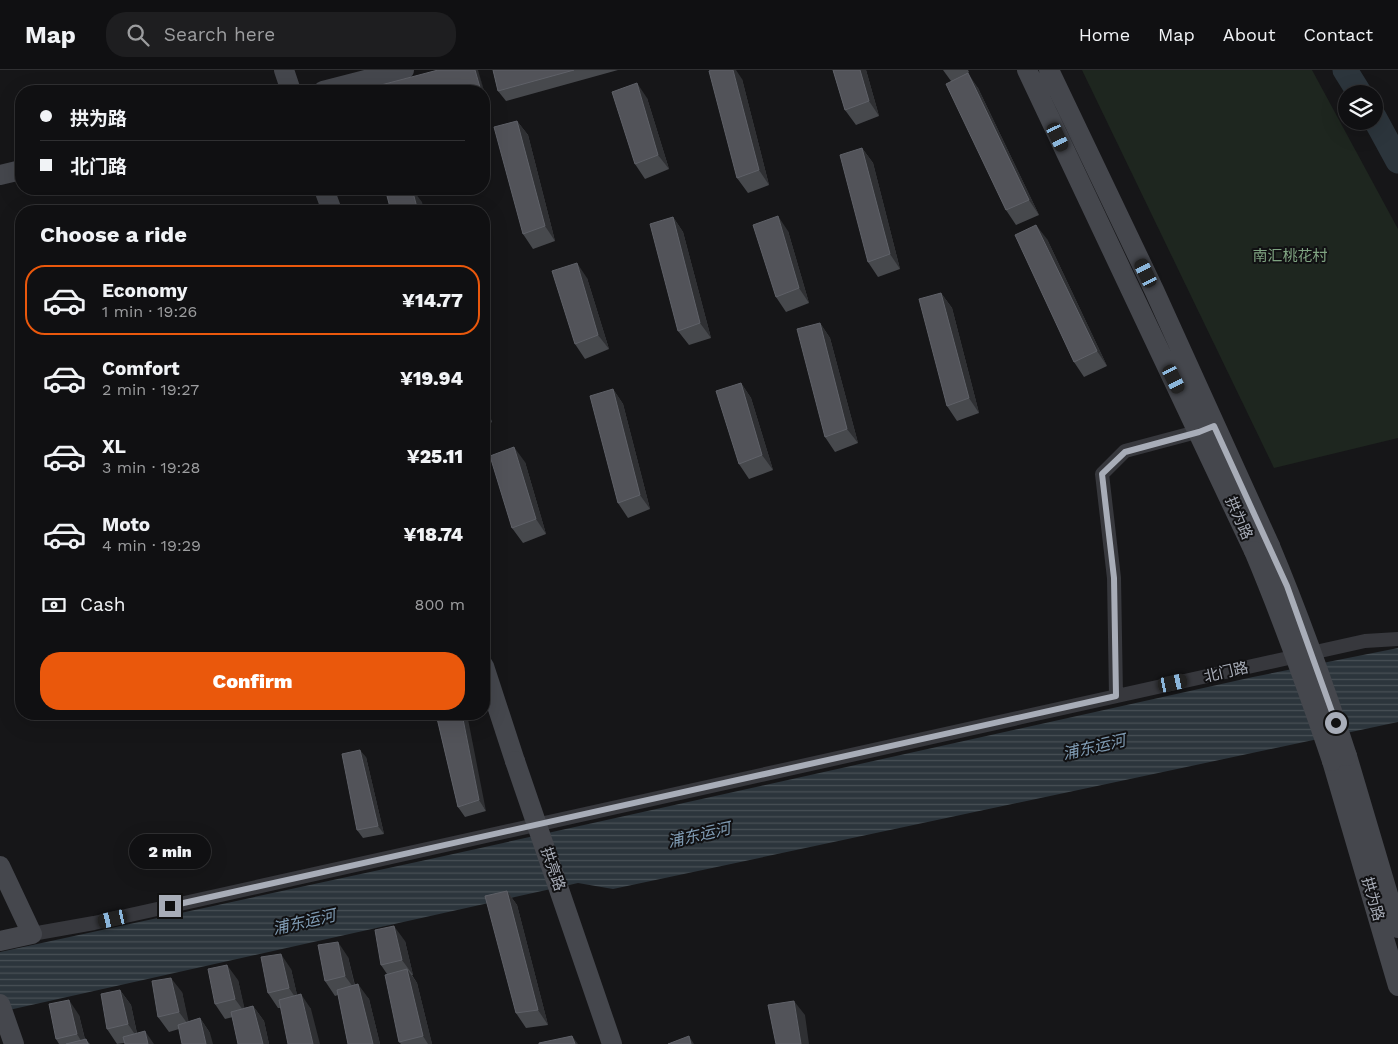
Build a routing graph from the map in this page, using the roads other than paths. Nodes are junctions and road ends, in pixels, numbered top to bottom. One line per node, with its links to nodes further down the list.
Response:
1 (284, 70): 5 (main road)
2 (404, 70): 6 (main road)
3 (1027, 70): 9 (main road, 拱为路)
4 (1049, 70): 9 (main road, 拱为路)
5 (289, 85)
6 (346, 85)
7 (15, 171): 8 (main road)
8 (0, 175)
9 (1207, 429): 12 (street); 13 (main road, 拱为路, bridge)
10 (1398, 639): 12 (street, 北门路)
11 (490, 684): 21 (main road, 拱亮路, bridge)
12 (1116, 696): 16 (street, 北门路)
13 (1340, 758): 15 (main road, 拱为路); 18 (main road, 拱为路)
14 (0, 866): 16 (main road)
15 (1398, 928)
16 (32, 934): 17 (main road, 北门路)
17 (0, 941)
18 (1398, 986)
19 (0, 1004): 20 (main road)
20 (14, 1044)
21 (612, 1044)

